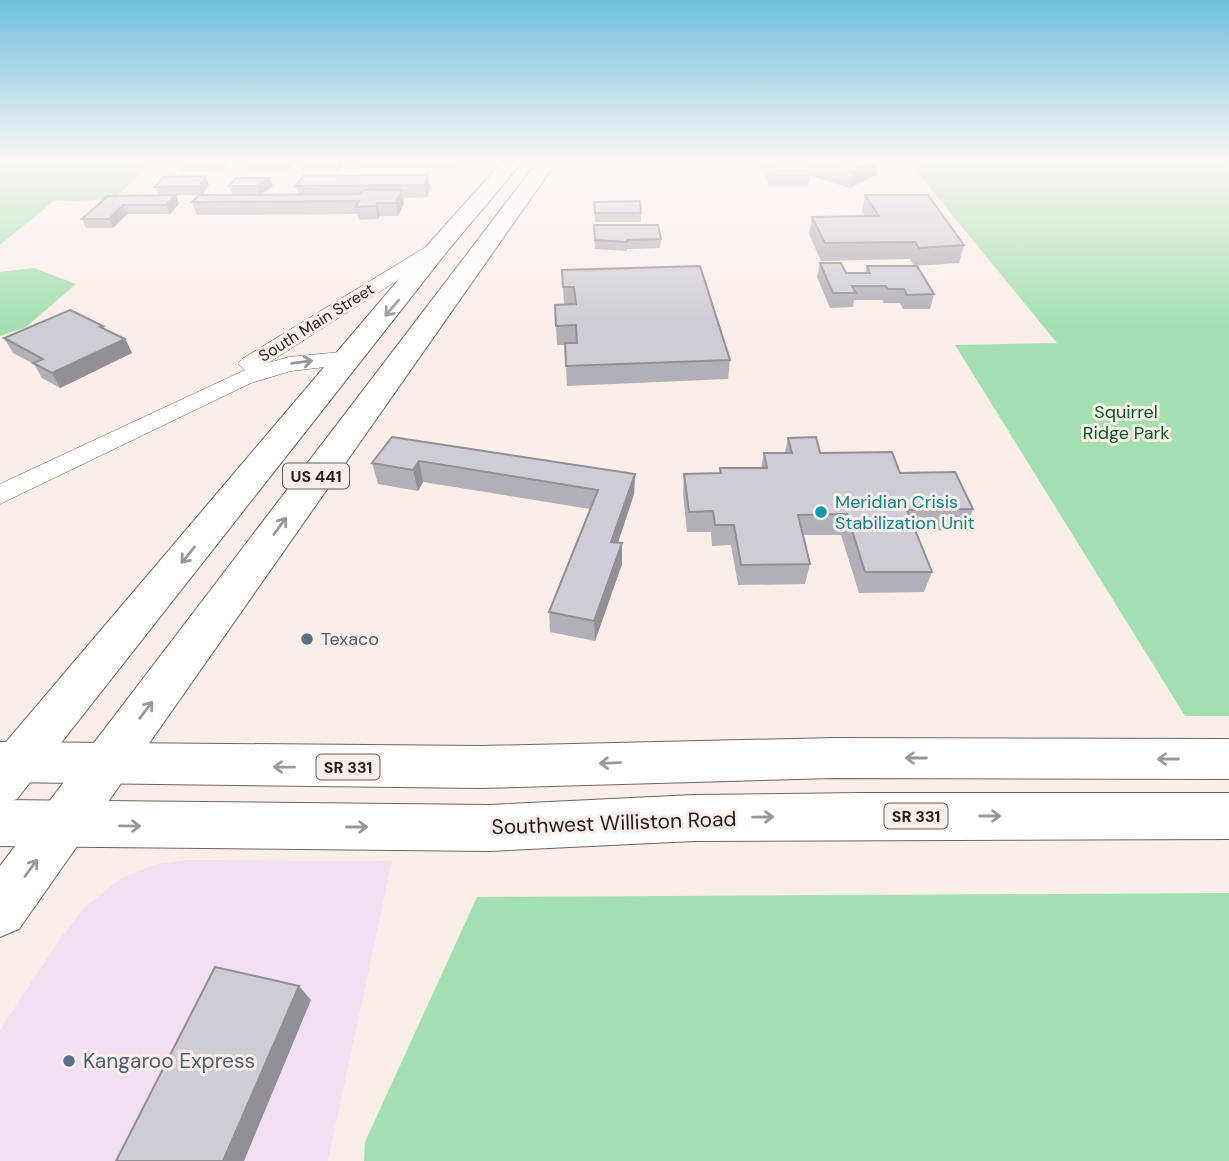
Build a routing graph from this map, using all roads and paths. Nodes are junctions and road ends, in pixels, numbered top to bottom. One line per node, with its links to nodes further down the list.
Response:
1 (466, 215): 3 (main road, US 441)
2 (508, 215): 5 (main road, US 441)
3 (441, 244): 4 (main road, US 441); 8 (street, South Main Street)
4 (414, 281): 5 (main road); 7 (main road, US 441, one-way to 7)
5 (456, 285): 6 (main road, US 441)
6 (435, 314): 7 (main road); 11 (main road, US 441, one-way to 6)
7 (351, 358): 8 (street, South Main Street, one-way to 7); 12 (main road, US 441, one-way to 12)
8 (191, 400): 9 (street, South Main Street)
9 (0, 495)
10 (1229, 758): 11 (main road, SR 331, one-way to 11)
11 (106, 765): 12 (main road, SR 331); 15 (main road, US 441)
12 (6, 769)
13 (1229, 816): 15 (main road, Southwest Williston Road / SR 331, one-way to 13)
14 (0, 823): 15 (main road, Southwest Williston Road / SR 331)
15 (61, 825): 16 (main road, US 441, one-way to 15)
16 (0, 910)

